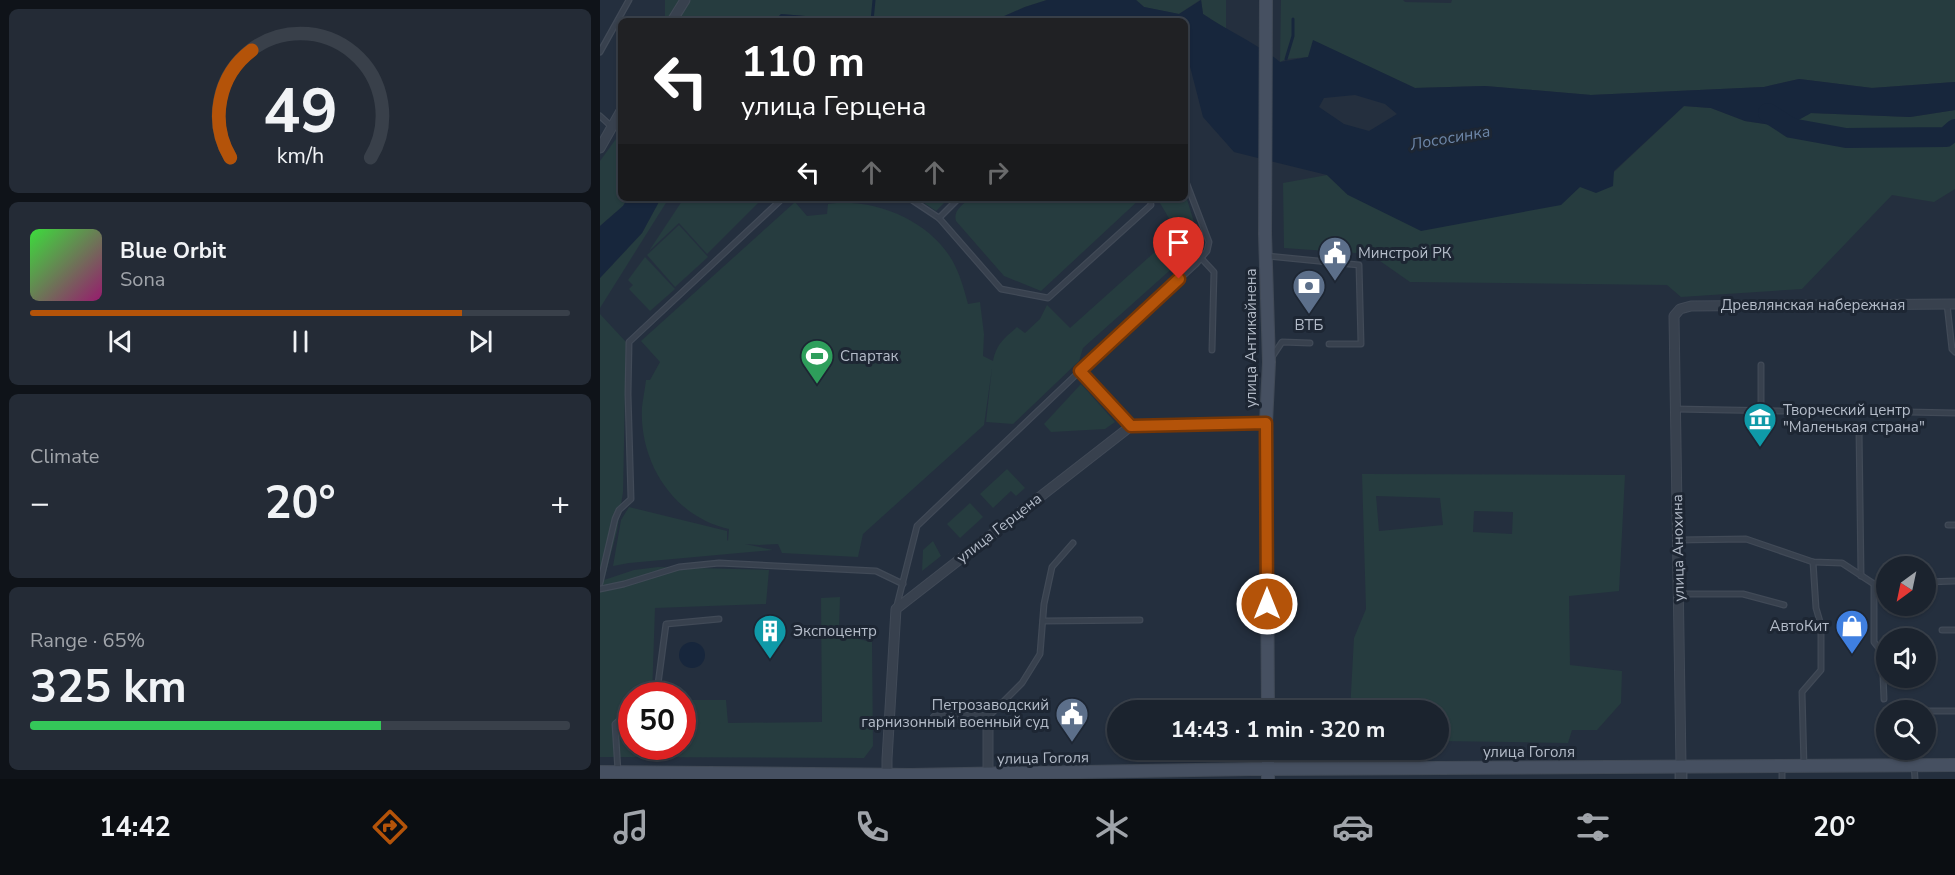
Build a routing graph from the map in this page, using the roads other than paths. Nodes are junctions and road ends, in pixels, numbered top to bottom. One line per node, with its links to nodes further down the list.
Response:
1 (629, 0): 4 (lane)
2 (685, 0): 5 (street)
3 (1266, 0): 18 (main road, улица Антикайнена)
4 (619, 18)
5 (674, 18)
6 (618, 20): 7 (lane)
7 (600, 52)
8 (600, 116): 10 (lane)
9 (618, 116): 10 (street)
10 (612, 127): 11 (street)
11 (600, 147)
12 (1188, 187): 19 (lane)
13 (780, 201): 45 (lane)
14 (914, 201): 17 (lane)
15 (956, 201): 17 (lane)
16 (1150, 201): 17 (lane)
17 (939, 218)
18 (1265, 256): 23 (lane); 26 (main road, улица Антикайнена)
19 (1202, 259): 24 (lane); 28 (lane)
20 (1951, 304): 21 (street, Древлянская набережная); 25 (lane)
21 (1674, 316): 29 (street, улица Анохина)
22 (1310, 343): 26 (lane)
23 (1329, 344)
24 (1212, 350)
25 (1955, 352)
26 (1269, 362): 34 (main road, улица Антикайнена)
27 (1761, 365): 30 (lane)
28 (1080, 371): 35 (lane); 46 (lane)
29 (1676, 410): 30 (lane); 39 (street, улица Анохина)
30 (1761, 410): 31 (lane)
31 (1783, 411)
32 (1908, 412): 33 (lane)
33 (1955, 413)
34 (1266, 423): 35 (street); 59 (main road, улица Антикайнена)
35 (1131, 426): 51 (street, улица Герцена)
36 (1859, 429): 42 (lane)
37 (1948, 525): 38 (lane)
38 (1955, 525)
39 (1677, 540): 41 (lane); 49 (street, улица Анохина)
40 (1073, 543): 54 (lane)
41 (1813, 562): 42 (lane); 69 (lane)
42 (1861, 576): 47 (lane)
43 (1955, 580): 44 (lane)
44 (1936, 581)
45 (600, 583)
46 (903, 584): 48 (lane); 51 (lane)
47 (1874, 585): 58 (lane)
48 (600, 589)
49 (1678, 594): 50 (lane); 72 (street, улица Анохина)
50 (1784, 605)
51 (896, 609): 76 (street)
52 (718, 620): 57 (lane)
53 (1140, 620): 54 (lane)
54 (1043, 621): 62 (lane)
55 (1942, 630): 56 (lane)
56 (1955, 630)
57 (658, 682)
58 (1884, 699)
59 (1268, 700)
60 (1936, 711): 61 (lane)
61 (1955, 711)
62 (988, 717): 63 (street); 73 (street)
63 (935, 718)
64 (618, 721): 71 (lane)
65 (1914, 760): 66 (lane)
66 (1914, 765): 67 (main road, улица Гоголя); 69 (main road, улица Гоголя); 78 (lane)
67 (1955, 765)
68 (1781, 766): 69 (main road, улица Гоголя); 72 (main road, улица Гоголя); 77 (lane)
69 (1804, 766)
70 (600, 772): 71 (main road, улица Гоголя)
71 (618, 772): 76 (main road, улица Гоголя)
72 (1681, 773): 74 (main road, улица Гоголя)
73 (988, 774): 75 (main road, улица Гоголя); 76 (main road, улица Гоголя)
74 (1268, 774): 75 (main road, улица Гоголя)
75 (1127, 776)
76 (887, 777)
77 (1782, 779)
78 (1915, 779)

